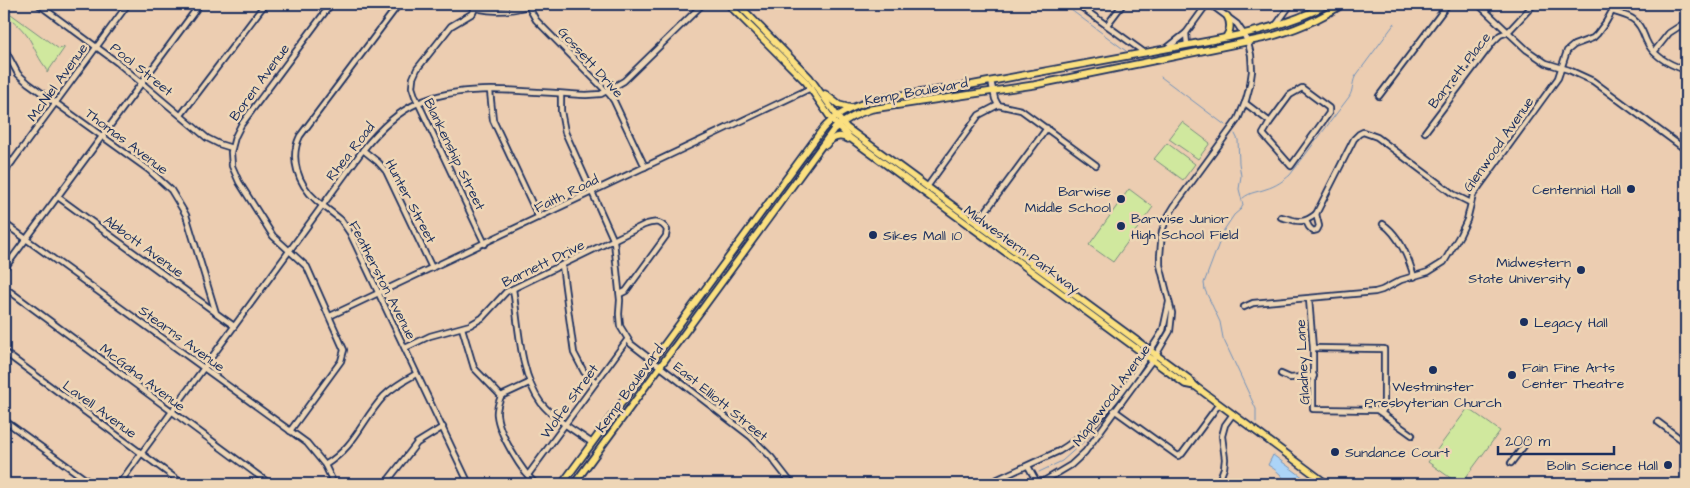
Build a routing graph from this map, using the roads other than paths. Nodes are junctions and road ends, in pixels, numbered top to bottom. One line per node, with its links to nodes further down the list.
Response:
1 (38, 4): 35 (street, Pool Street)
2 (128, 4): 35 (street, McNiel Avenue)
3 (200, 4): 47 (street)
4 (265, 4): 60 (street)
5 (331, 4): 68 (street, Boren Avenue)
6 (399, 4): 81 (street, Featherston Avenue)
7 (466, 4): 22 (street)
8 (703, 4): 51 (street, Rhea Road)
9 (728, 4): 25 (main road)
10 (738, 4): 25 (main road)
11 (1077, 4): 27 (street)
12 (1123, 4): 27 (street)
13 (1208, 4): 24 (street, Maplewood Avenue); 30 (street)
14 (1291, 4): 28 (street)
15 (1328, 4): 28 (main road, Kemp Boulevard)
16 (1343, 4): 33 (main road, Kemp Boulevard)
17 (1448, 4): 54 (street)
18 (1478, 4): 29 (street)
19 (1534, 4): 29 (street, Barrett Place)
20 (1616, 4): 23 (street, Glenwood Avenue)
21 (527, 5): 22 (street); 51 (street, Gossett Drive)
22 (475, 8): 56 (street, Blankenship Street)
23 (1612, 11): 39 (street); 42 (street, Glenwood Avenue)
24 (1227, 16): 31 (street, Maplewood Avenue); 32 (main road)
25 (750, 21): 36 (main road)
26 (1686, 22): 39 (street)
27 (1107, 25): 40 (street)
28 (1276, 25): 31 (main road, Kemp Boulevard)
29 (1508, 32): 42 (street); 65 (street, Barrett Place)
30 (1186, 33): 34 (street); 38 (street)
31 (1243, 33): 32 (main road, Kemp Boulevard); 33 (street, Maplewood Avenue)
32 (1225, 37): 34 (main road, Kemp Boulevard)
33 (1247, 41): 41 (main road, Kemp Boulevard); 57 (street, Maplewood Avenue)
34 (1187, 45): 38 (main road, Kemp Boulevard); 41 (main road)
35 (96, 47): 47 (street, Pool Street); 55 (street, McNiel Avenue)
36 (776, 47): 48 (main road); 49 (main road)
37 (4, 48): 55 (street, Thomas Avenue)
38 (1166, 49): 40 (main road, Kemp Boulevard)
39 (1654, 52): 44 (street)
40 (1145, 53): 43 (main road, Kemp Boulevard)
41 (1188, 53): 45 (main road, Kemp Boulevard)
42 (1561, 68): 70 (street); 80 (street, Glenwood Avenue)
43 (1058, 69): 45 (main road); 46 (main road, Kemp Boulevard)
44 (1686, 70)
45 (1061, 80): 52 (main road, Kemp Boulevard)
46 (991, 81): 52 (street); 59 (main road, Kemp Boulevard)
47 (142, 82): 60 (street, Pool Street); 66 (street)
48 (811, 88): 61 (main road); 75 (street, Faith Road)
49 (819, 89): 59 (main road); 61 (main road)
50 (490, 91): 53 (street, Rhea Road); 56 (street, Rhea Road); 84 (street)
51 (606, 91): 53 (street, Rhea Road); 75 (street, Gossett Drive)
52 (993, 91): 58 (street); 63 (main road, Kemp Boulevard)
53 (561, 94): 78 (street)
54 (1379, 96)
55 (56, 103): 66 (street, Thomas Avenue); 73 (street, McNiel Avenue)
56 (418, 103): 69 (street, Rhea Road); 91 (street, Blankenship Street)
57 (1245, 103): 62 (street); 111 (street, Maplewood Avenue)
58 (998, 105): 64 (street); 77 (street)
59 (853, 108): 61 (main road, Kemp Boulevard)
60 (181, 115): 68 (street, Pool Street)
61 (834, 119): 63 (main road); 112 (main road, Kemp Boulevard)
62 (1270, 122): 62 (street)
63 (839, 125): 67 (main road, Midwestern Parkway); 71 (main road, Kemp Boulevard); 77 (main road, Midwestern Parkway)
64 (1047, 128): 74 (street); 88 (street)
65 (1426, 132)
66 (102, 136): 79 (street); 103 (street, Thomas Avenue)
67 (856, 144): 71 (main road); 88 (main road, Midwestern Parkway)
68 (232, 148): 92 (street, Boren Avenue)
69 (363, 150): 81 (street, Rhea Road); 94 (street, Hunter Street)
70 (1686, 150)
71 (815, 155): 113 (main road, Kemp Boulevard)
72 (4, 156): 73 (street)
73 (12, 162): 76 (street, McNiel Avenue)
74 (1096, 165)
75 (645, 167): 78 (street, Faith Road)
76 (4, 173)
77 (927, 187): 88 (main road, Midwestern Parkway)
78 (593, 192): 84 (street, Faith Road); 90 (street)
79 (58, 197): 89 (street); 103 (street, Abbott Avenue)
80 (1471, 203): 82 (street); 96 (street, Glenwood Avenue)
81 (322, 206): 92 (street, Rhea Road); 99 (street, Featherston Avenue)
82 (1316, 214): 85 (street); 85 (street)
83 (1282, 217): 85 (street)
84 (539, 218): 91 (street, Faith Road)
85 (1306, 221)
86 (4, 223): 89 (street, Stearns Avenue)
87 (1383, 224): 96 (street)
88 (975, 226): 111 (main road, Midwestern Parkway)
89 (26, 239): 95 (street); 114 (street, Stearns Avenue)
90 (614, 241): 93 (street, Barnett Drive); 100 (street); 100 (street, Barnett Drive)
91 (485, 244): 94 (street, Faith Road)
92 (290, 250): 104 (street, Boren Avenue); 105 (street, Rhea Road)
93 (562, 265): 98 (street, Barnett Drive); 118 (street)
94 (432, 268): 99 (street, Faith Road)
95 (4, 269)
96 (1414, 277): 101 (street, Glenwood Avenue)
97 (4, 287): 124 (street, McGaha Avenue)
98 (513, 289): 106 (street, Barnett Drive); 119 (street)
99 (379, 294): 104 (street, Faith Road); 108 (street, Featherston Avenue)
100 (620, 294): 107 (street)
101 (1310, 299): 102 (street, Glenwood Avenue); 109 (street, Gladney Lane)
102 (1244, 307)
103 (216, 313): 105 (street)
104 (330, 316): 131 (street, Boren Avenue)
105 (234, 326): 114 (street, Rhea Road)
106 (462, 328): 108 (street, Barnett Drive); 120 (street)
107 (627, 340): 112 (street, East Elliott Street); 118 (street, Wolfe Street)
108 (405, 348): 115 (street, Featherston Avenue)
109 (1313, 348): 117 (street, Gladney Lane); 125 (street)
110 (4, 352): 137 (street, Lavell Avenue)
111 (1151, 355): 121 (main road, Midwestern Parkway); 122 (street, Maplewood Avenue); 123 (street, Maplewood Avenue)
112 (652, 361): 113 (street, East Elliott Street); 134 (main road, Kemp Boulevard)
113 (660, 366): 136 (main road, Kemp Boulevard); 154 (street, East Elliott Street)
114 (203, 368): 124 (street, Rhea Road); 131 (street, Stearns Avenue)
115 (416, 374): 130 (street, Featherston Avenue); 139 (street)
116 (1281, 374): 117 (street)
117 (1314, 376): 125 (street, Gladney Lane)
118 (596, 382): 129 (street, Wolfe Street)
119 (530, 383): 120 (street); 129 (street)
120 (501, 396): 141 (street)
121 (1219, 404): 123 (street); 126 (main road, Midwestern Parkway)
122 (1109, 406): 123 (street); 140 (street, Maplewood Avenue)
123 (1115, 410): 156 (street, Maplewood Avenue)
124 (171, 412): 137 (street, Rhea Road); 147 (street, McGaha Avenue)
125 (1382, 412): 132 (street)
126 (1233, 414): 143 (street); 157 (main road, Midwestern Parkway)
127 (4, 420): 144 (street)
128 (1658, 422): 135 (street)
129 (565, 424): 134 (street); 141 (street, Wolfe Street)
130 (443, 427): 142 (street, Featherston Avenue); 149 (street)
131 (290, 431): 139 (street, Stearns Avenue)
132 (1412, 435)
133 (1527, 442): 138 (street)
134 (592, 443): 136 (main road); 152 (main road, Kemp Boulevard)
135 (1686, 443)
136 (600, 449): 153 (main road, Kemp Boulevard)
137 (141, 453): 145 (street, Rhea Road); 146 (street, Lavell Avenue)
138 (1511, 463)
139 (325, 465): 148 (street, Stearns Avenue)
140 (1028, 466): 155 (street, Maplewood Avenue); 156 (street)
141 (528, 475): 151 (street)
142 (469, 483): 150 (street)
143 (1219, 483)
144 (92, 484)
145 (119, 484)
146 (182, 484)
147 (270, 484)
148 (334, 484)
149 (386, 484)
150 (463, 484)
151 (536, 484)
152 (562, 484)
153 (574, 484)
154 (792, 484)
155 (987, 484)
156 (1038, 484)
157 (1327, 484)

